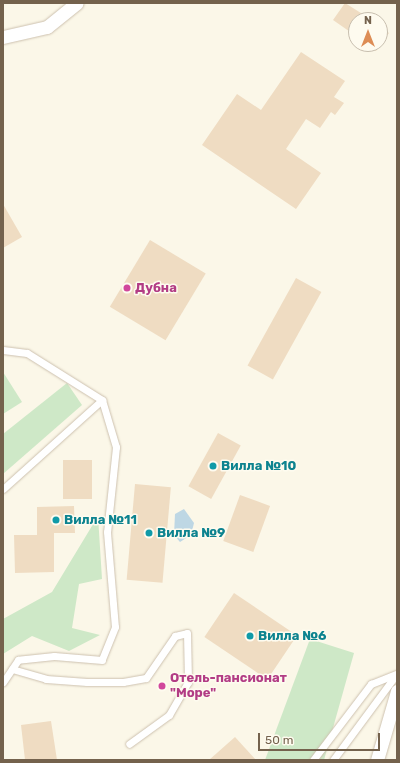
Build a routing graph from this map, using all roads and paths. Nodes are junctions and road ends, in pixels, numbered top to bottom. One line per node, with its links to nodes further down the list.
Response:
1 (77, 3): 2 (street)
2 (3, 37)
3 (3, 350): 4 (lane)
4 (102, 400): 5 (lane); 6 (lane)
5 (3, 489)
6 (12, 669): 8 (lane); 10 (lane)
7 (397, 673): 11 (lane); 12 (lane)
8 (3, 682)
9 (397, 691): 13 (street)
10 (130, 744)
11 (313, 760)
12 (333, 760)
13 (377, 760)

